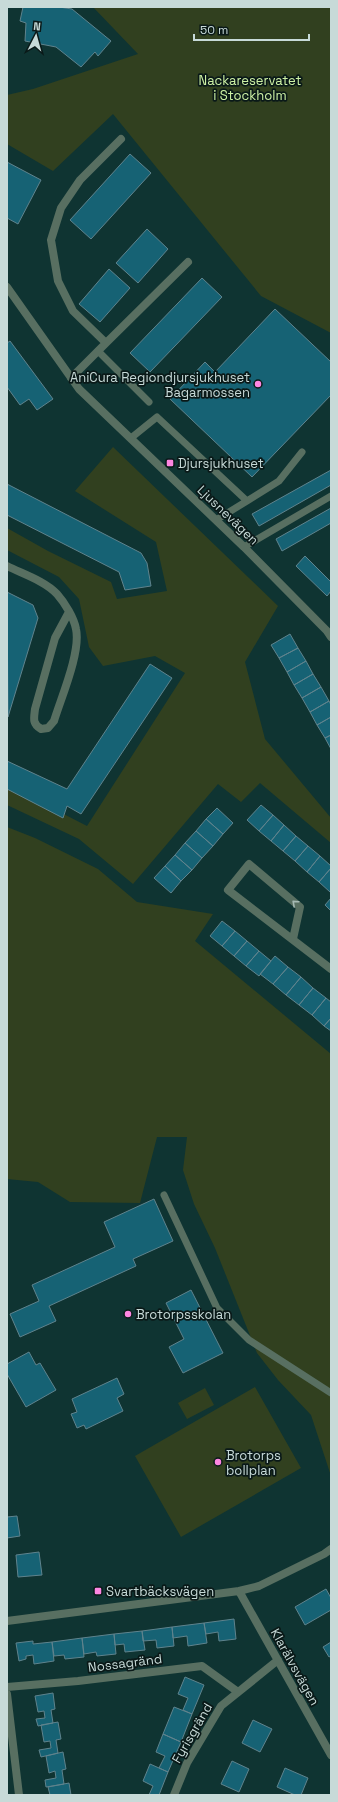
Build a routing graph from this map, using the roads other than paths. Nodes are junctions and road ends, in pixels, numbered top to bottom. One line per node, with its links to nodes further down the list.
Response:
1 (121, 139): 4 (street)
2 (188, 262): 4 (street)
3 (7, 287): 6 (street, Ljusnevägen)
4 (106, 343): 5 (street)
5 (98, 351): 6 (street); 7 (lane)
6 (71, 378): 8 (street, Ljusnevägen)
7 (149, 402)
8 (131, 438): 11 (lane); 12 (street, Ljusnevägen)
9 (302, 452): 11 (lane)
10 (331, 496): 13 (lane)
11 (247, 501): 12 (lane)
12 (216, 520): 13 (street, Ljusnevägen)
13 (244, 547): 16 (street, Ljusnevägen)
14 (7, 566): 15 (street)
15 (69, 612): 15 (street)
16 (330, 632)
17 (293, 939): 17 (street, one-way to 17); 18 (street)
18 (331, 969)
19 (164, 1195): 20 (lane)
20 (331, 1393)
21 (331, 1549): 22 (street)
22 (239, 1591): 23 (street); 24 (street, Klarälvsvägen)
23 (7, 1621)
24 (278, 1660): 26 (street, Fyrisgränd); 28 (street, Klarälvsvägen)
25 (7, 1687): 26 (street, Nossagränd)
26 (238, 1692): 30 (street, Fyrisgränd)
27 (7, 1694): 29 (street)
28 (331, 1755)
29 (19, 1795)
30 (174, 1795)

